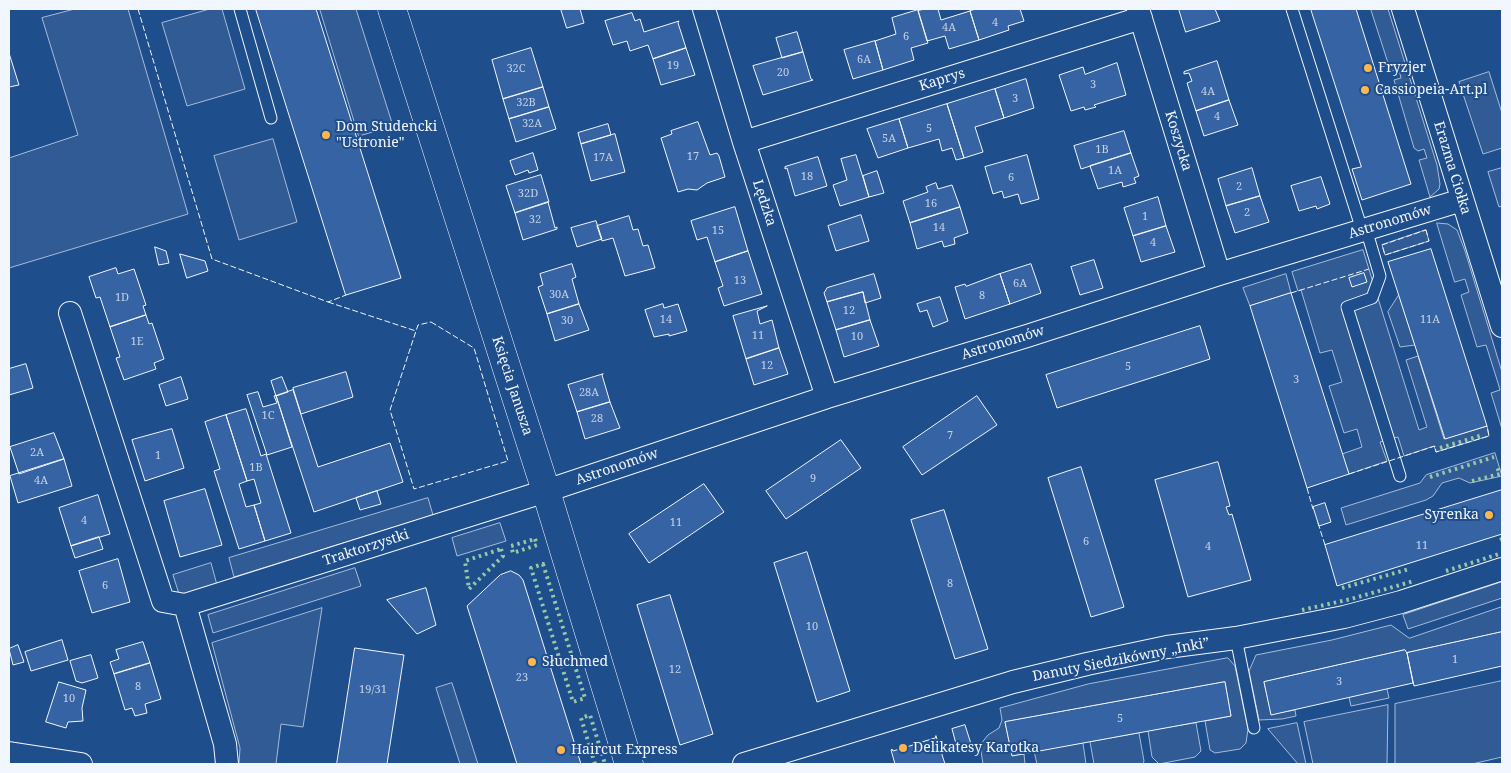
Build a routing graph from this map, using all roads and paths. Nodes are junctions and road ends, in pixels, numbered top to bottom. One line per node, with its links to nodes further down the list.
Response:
1 (240, 9): 7 (lane)
2 (392, 9): 16 (street, Księcia Janusza)
3 (704, 9): 8 (street, Lędzka)
4 (1292, 9): 10 (lane)
5 (1403, 9): 9 (street, Erazma Ciołka)
6 (1139, 14): 8 (street, Kaprys); 11 (street, Koszycka)
7 (271, 118)
8 (744, 142): 14 (street, Lędzka)
9 (1462, 200): 10 (street, Astronomów); 13 (street, Erazma Ciołka)
10 (1364, 230): 11 (street, Astronomów); 15 (lane)
11 (1219, 274): 14 (street, Astronomów)
12 (70, 313): 18 (street)
13 (1502, 326)
14 (827, 396): 16 (street, Astronomów)
15 (1400, 476)
16 (546, 491): 18 (street, Traktorzystki); 24 (street, Księcia Janusza)
17 (1502, 569): 19 (street, Danuty Siedzikówny „Inki”)
18 (185, 605): 23 (street)
19 (1236, 638): 20 (lane); 25 (street, Danuty Siedzikówny „Inki”)
20 (1254, 728)
21 (9, 753): 22 (street)
22 (81, 764)
23 (227, 764)
24 (629, 764)
25 (744, 764)

